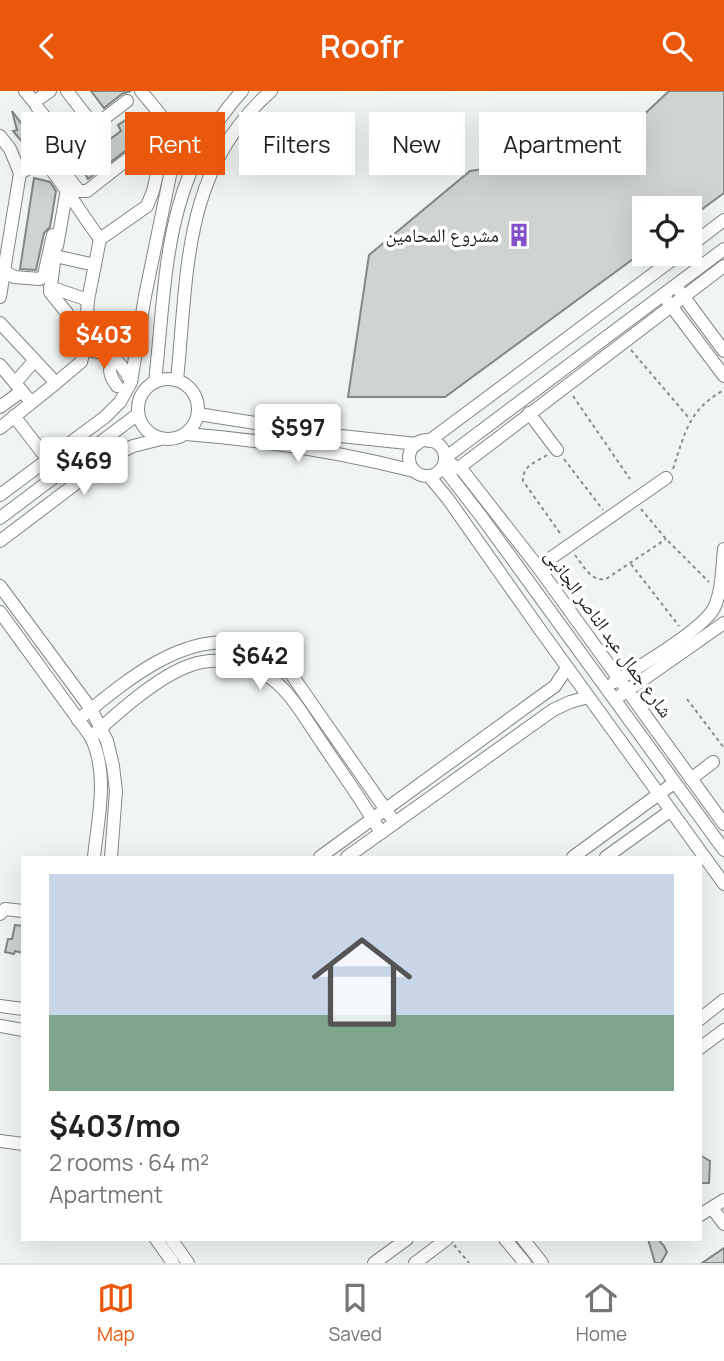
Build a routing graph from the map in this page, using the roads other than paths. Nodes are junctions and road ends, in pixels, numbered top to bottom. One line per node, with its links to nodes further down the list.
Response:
1 (18, 91): 9 (street)
2 (25, 91): 3 (street)
3 (50, 91)
4 (67, 91): 10 (street)
5 (141, 91): 46 (street)
6 (242, 91): 47 (street)
7 (271, 91): 45 (street)
8 (127, 101): 11 (street)
9 (36, 112)
10 (83, 112)
11 (111, 113)
12 (0, 136): 14 (street)
13 (111, 172): 22 (street)
14 (20, 173): 28 (street)
15 (58, 175): 18 (street)
16 (64, 175): 17 (street)
17 (107, 175)
18 (67, 189): 22 (street); 24 (street)
19 (724, 220): 21 (street)
20 (53, 235): 28 (street)
21 (702, 237)
22 (100, 239): 25 (street)
23 (724, 250): 30 (street)
24 (55, 255): 25 (street); 29 (street)
25 (95, 265): 32 (street)
26 (664, 266): 34 (street)
27 (724, 266): 30 (street)
28 (4, 271): 31 (street)
29 (50, 287): 32 (street); 35 (street)
30 (680, 292): 33 (street); 40 (street)
31 (0, 297)
32 (88, 300): 38 (street)
33 (668, 300): 37 (street); 44 (street)
34 (611, 307): 37 (street); 60 (street)
35 (66, 313)
36 (0, 323): 42 (street)
37 (627, 333): 53 (street); 63 (street)
38 (85, 334): 39 (street); 41 (street)
39 (84, 350): 41 (street); 48 (street)
40 (724, 351)
41 (111, 356): 46 (street); 49 (street)
42 (34, 361): 48 (street); 50 (street)
43 (0, 365): 50 (street)
44 (724, 376)
45 (177, 380): 47 (street); 55 (street)
46 (131, 382): 62 (street)
47 (155, 382): 54 (street)
48 (56, 383): 51 (street)
49 (117, 386)
50 (19, 387): 51 (street); 52 (street)
51 (32, 402): 56 (street)
52 (0, 407)
53 (529, 413): 61 (street); 64 (street)
54 (138, 414): 59 (street); 69 (street)
55 (198, 414): 58 (street); 60 (street)
56 (14, 416): 57 (street); 62 (street)
57 (0, 428)
58 (186, 434): 59 (street); 65 (street)
59 (161, 439): 70 (street)
60 (423, 442): 63 (street); 65 (street)
61 (557, 450)
62 (48, 460): 68 (street)
63 (444, 462): 64 (street, شارع جمال عبد الناصر الجانبى); 66 (street); 78 (street)
64 (460, 467): 72 (street, شارع جمال عبد الناصر الجانبى)
65 (414, 471): 66 (street)
66 (429, 476): 76 (street)
67 (666, 478): 72 (street)
68 (0, 495)
69 (0, 518)
70 (0, 541)
71 (724, 549): 77 (street)
72 (538, 567): 77 (street, شارع جمال عبد الناصر الجانبى)
73 (0, 586): 82 (street)
74 (0, 612): 83 (street)
75 (724, 623): 79 (street)
76 (567, 668): 80 (street); 90 (street)
77 (620, 679): 78 (street); 79 (street, شارع جمال عبد الناصر الجانبى)
78 (606, 687): 81 (street)
79 (628, 690): 81 (street); 87 (street, شارع جمال عبد الناصر الجانبى)
80 (588, 697): 89 (street); 93 (street)
81 (615, 699): 88 (street)
82 (91, 709): 83 (street); 84 (street); 90 (street)
83 (78, 720): 85 (street)
84 (101, 727): 85 (street); 92 (street); 98 (street)
85 (91, 737): 97 (street)
86 (713, 762): 87 (street)
87 (691, 779): 94 (street, شارع جمال عبد الناصر الجانبى)
88 (674, 783): 89 (street); 96 (street)
89 (658, 795): 91 (street); 101 (street)
90 (384, 808): 92 (street); 93 (street)
91 (670, 811): 102 (street); 103 (street)
92 (373, 818): 95 (street); 99 (street)
93 (395, 823): 95 (street)
94 (724, 824)
95 (381, 833): 100 (street)
96 (724, 850)
97 (94, 856)
98 (111, 856)
99 (321, 856)
100 (348, 856)
101 (574, 856)
102 (607, 856)
103 (724, 884)
104 (21, 911): 105 (street)
105 (0, 914)
106 (724, 1000): 109 (street)
107 (0, 1006): 108 (street)
108 (21, 1009)
109 (702, 1018)
110 (0, 1026): 111 (street)
111 (21, 1030)
112 (724, 1030): 113 (street)
113 (702, 1046)
114 (0, 1141): 115 (street)
115 (21, 1144)
116 (724, 1200): 117 (street)
117 (712, 1207): 118 (street); 119 (street)
118 (702, 1214)
119 (724, 1224)
120 (157, 1241): 126 (street)
121 (172, 1241): 127 (street)
122 (404, 1241): 128 (street)
123 (445, 1241): 129 (street)
124 (507, 1241): 130 (street)
125 (525, 1241): 131 (street)
126 (173, 1263)
127 (188, 1263)
128 (374, 1263)
129 (415, 1263)
130 (525, 1263)
131 (542, 1263)

